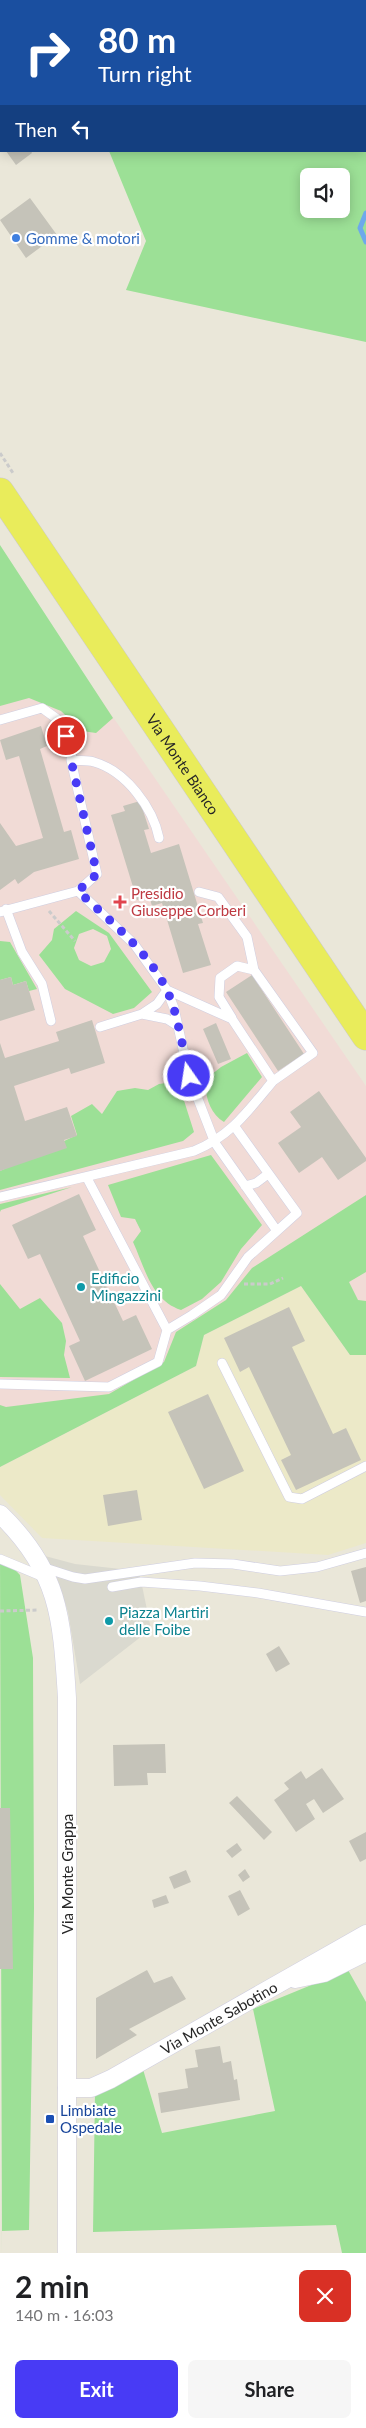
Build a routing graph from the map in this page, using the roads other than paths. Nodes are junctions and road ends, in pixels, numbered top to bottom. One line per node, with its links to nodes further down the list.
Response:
1 (0, 492): 15 (main road, Via Monte Bianco)
2 (0, 720): 3 (lane)
3 (71, 760): 4 (lane); 5 (lane)
4 (159, 838)
5 (78, 891): 7 (lane); 9 (lane)
6 (199, 892): 8 (lane)
7 (3, 910): 12 (lane)
8 (254, 970): 11 (lane); 16 (lane)
9 (167, 990): 10 (lane); 11 (lane); 13 (lane)
10 (142, 1014): 13 (lane); 14 (lane)
11 (232, 1019): 16 (lane)
12 (51, 1021)
13 (178, 1026): 18 (lane)
14 (100, 1027)
15 (366, 1036)
16 (273, 1081): 17 (lane)
17 (235, 1127): 18 (lane); 19 (lane)
18 (215, 1143): 20 (lane); 21 (lane)
19 (268, 1174): 21 (lane); 23 (lane)
20 (87, 1178): 22 (lane); 24 (lane)
21 (245, 1186): 23 (lane)
22 (0, 1197)
23 (277, 1231): 24 (lane)
24 (167, 1330): 26 (lane)
25 (222, 1363): 27 (lane)
26 (0, 1384)
27 (366, 1466)
28 (0, 1514): 31 (street, Via Monte Grappa)
29 (366, 1553): 31 (lane)
30 (0, 1559): 31 (lane)
31 (45, 1573): 37 (street, Via Monte Grappa)
32 (112, 1587): 33 (lane)
33 (366, 1612)
34 (366, 1934): 36 (street, Via Monte Sabotino)
35 (366, 1952): 36 (street)
36 (280, 1981): 37 (street, Via Monte Sabotino)
37 (67, 2088): 38 (street, Via Monte Grappa)
38 (67, 2253)

